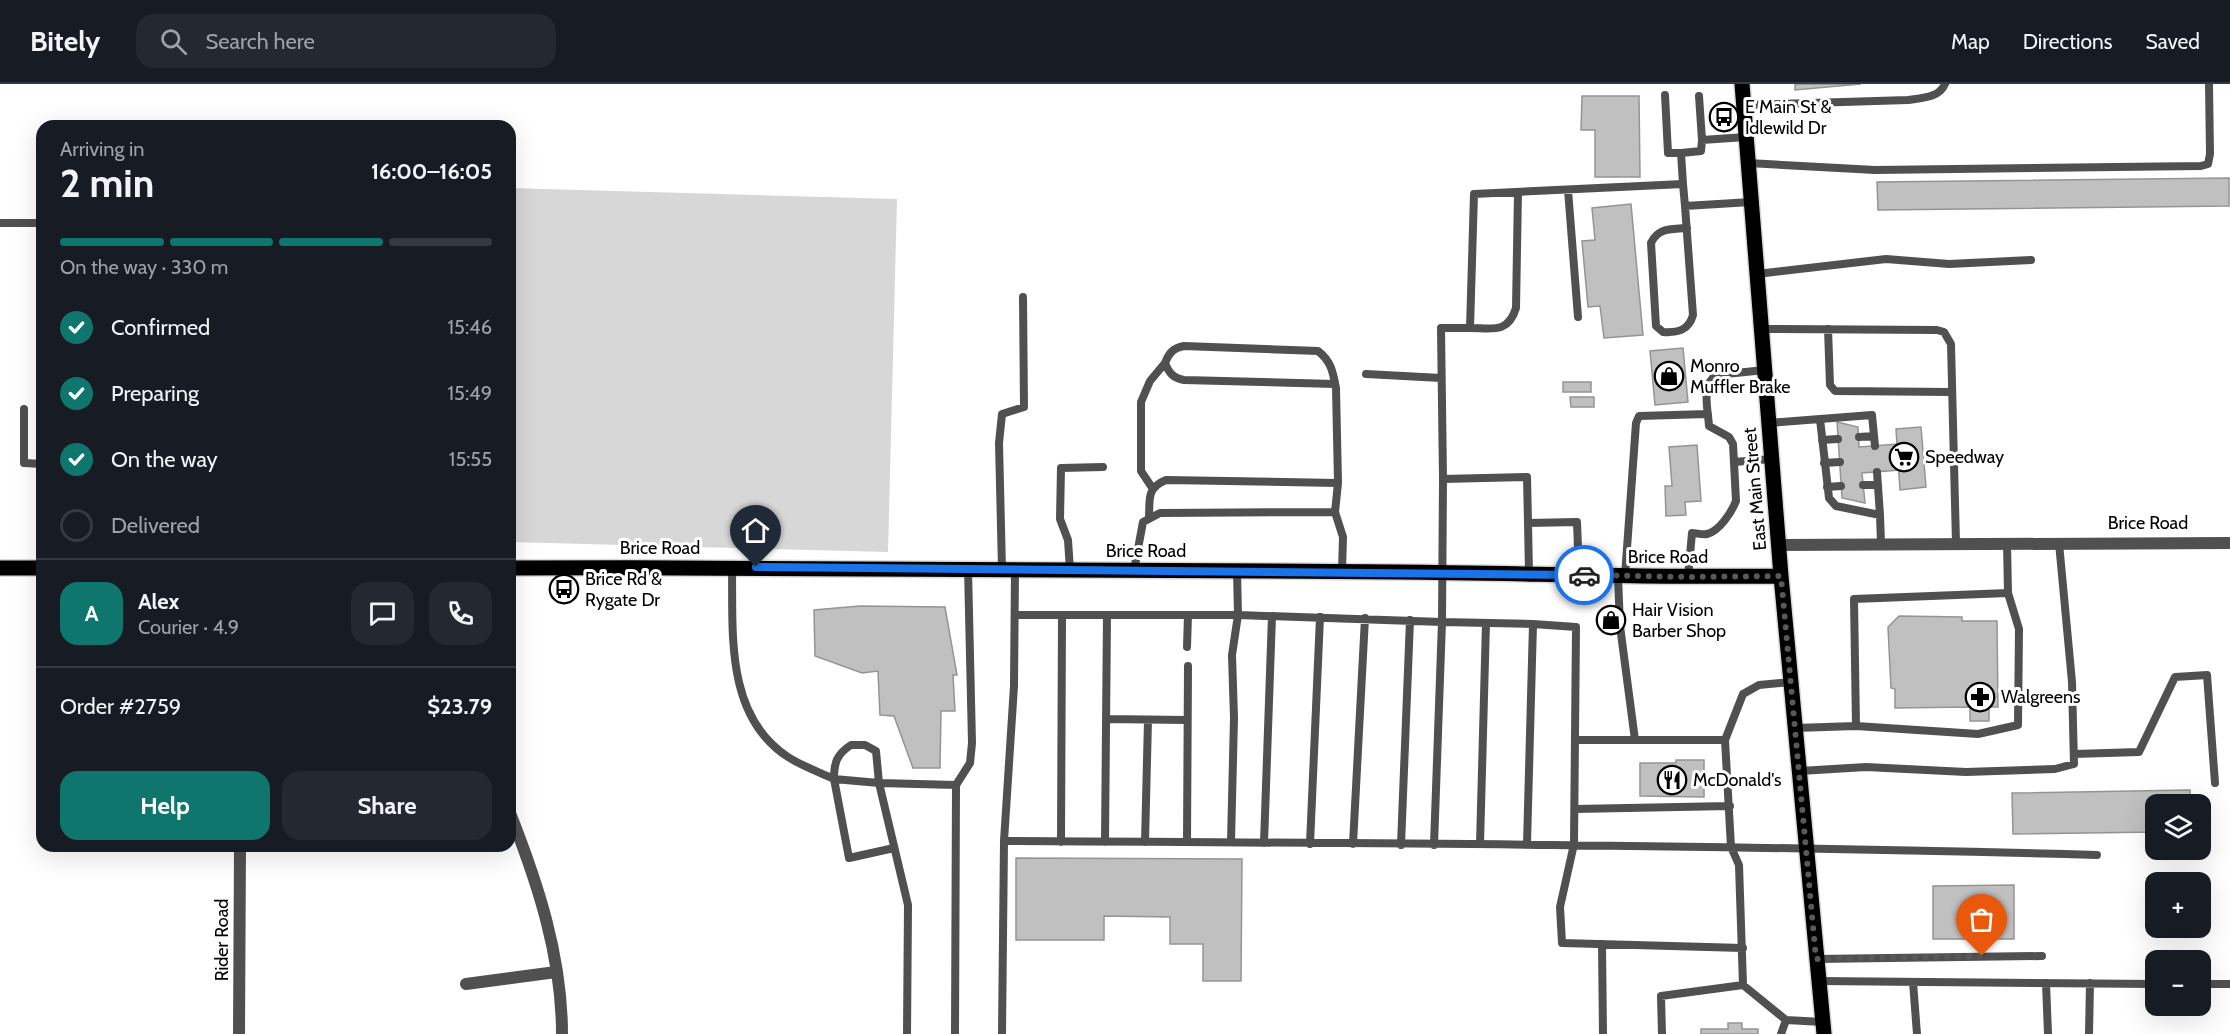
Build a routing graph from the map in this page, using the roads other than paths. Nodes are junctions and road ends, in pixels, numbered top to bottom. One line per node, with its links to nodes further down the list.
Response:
1 (1742, 84): 6 (main road, East Main Street)
2 (1945, 84): 6 (lane)
3 (2210, 84): 10 (lane)
4 (1665, 95): 9 (lane)
5 (1699, 96): 8 (lane)
6 (1744, 105): 7 (main road, East Main Street)
7 (1746, 137): 8 (lane); 10 (main road, East Main Street)
8 (1702, 140): 9 (lane)
9 (1681, 153): 11 (lane)
10 (1748, 163): 14 (main road, East Main Street)
11 (1683, 184): 12 (lane); 15 (lane)
12 (1568, 190): 13 (lane); 22 (lane)
13 (1518, 192): 23 (lane); 23 (lane)
14 (1751, 202): 15 (lane); 20 (main road, East Main Street)
15 (1685, 206): 18 (lane)
16 (0, 222): 17 (lane)
17 (36, 223)
18 (1687, 228): 18 (lane)
19 (2031, 260): 20 (lane)
20 (1757, 274): 24 (main road, East Main Street)
21 (1023, 297): 70 (lane)
22 (1578, 317)
23 (1470, 328): 29 (lane)
24 (1762, 329): 25 (lane); 27 (main road, East Main Street)
25 (1828, 329): 31 (lane); 31 (lane)
26 (1165, 363): 30 (lane); 30 (lane); 54 (lane)
27 (1765, 370): 33 (lane); 35 (main road, East Main Street)
28 (1366, 374): 29 (lane)
29 (1441, 378): 48 (lane)
30 (1335, 384): 49 (lane)
31 (1952, 392): 60 (lane)
32 (24, 410): 45 (lane)
33 (1708, 414): 42 (lane); 78 (lane)
34 (1820, 419): 35 (lane); 36 (lane); 39 (lane)
35 (1769, 423): 41 (main road, East Main Street)
36 (1874, 436): 37 (lane); 40 (lane)
37 (1859, 438)
38 (1838, 439): 39 (lane)
39 (1821, 440): 44 (lane)
40 (1875, 446)
41 (1772, 459): 42 (lane); 64 (main road, East Main Street)
42 (1734, 462): 80 (lane)
43 (1840, 462): 44 (lane)
44 (1824, 463): 53 (lane)
45 (36, 464)
46 (1103, 467): 71 (lane)
47 (1877, 472): 51 (lane)
48 (1443, 479): 58 (lane); 75 (lane)
49 (1338, 483): 54 (lane); 55 (lane)
50 (1863, 485): 51 (lane)
51 (1878, 485): 56 (lane)
52 (1841, 486): 53 (lane)
53 (1827, 487): 56 (lane)
54 (1153, 489): 57 (lane)
55 (1335, 512): 57 (lane); 74 (lane)
56 (1880, 516): 59 (lane)
57 (1149, 518): 72 (lane)
58 (1528, 523): 76 (lane); 77 (lane)
59 (1881, 543): 60 (street, Brice Road); 64 (street, Brice Road)
60 (1956, 543): 61 (street, Brice Road)
61 (2007, 543): 62 (street, Brice Road); 81 (lane)
62 (2059, 543): 63 (street, Brice Road); 105 (lane)
63 (2230, 543)
64 (1779, 545): 79 (main road, East Main Street)
65 (732, 567): 68 (main road, Brice Road); 69 (main road, Brice Road); 107 (lane)
66 (0, 568): 67 (main road)
67 (36, 568)
68 (516, 568)
69 (968, 569): 70 (main road, Brice Road); 110 (lane)
70 (1008, 569): 71 (main road, Brice Road); 82 (lane)
71 (1070, 570): 72 (main road, Brice Road)
72 (1134, 570): 73 (main road, Brice Road)
73 (1237, 571): 74 (main road, Brice Road); 86 (lane)
74 (1342, 572): 75 (main road, Brice Road)
75 (1442, 572): 76 (main road, Brice Road); 91 (lane)
76 (1529, 574): 77 (main road, Brice Road)
77 (1579, 575): 78 (main road, Brice Road)
78 (1622, 576): 80 (main road, Brice Road); 103 (lane)
79 (1781, 576): 80 (main road, Brice Road); 96 (main road, East Main Street)
80 (1688, 577)
81 (2008, 593): 100 (lane); 100 (lane)
82 (1015, 615): 83 (lane); 114 (lane)
83 (1062, 615): 84 (lane); 115 (lane)
84 (1107, 615): 85 (lane); 97 (lane)
85 (1188, 615): 86 (lane); 94 (lane)
86 (1238, 615): 87 (lane); 119 (lane)
87 (1272, 616): 88 (lane); 120 (lane)
88 (1320, 617): 89 (lane); 121 (lane)
89 (1365, 618): 90 (lane); 122 (lane)
90 (1410, 620): 91 (lane); 127 (lane)
91 (1442, 622): 92 (lane); 123 (lane)
92 (1486, 623): 93 (lane); 124 (lane)
93 (1533, 624): 102 (lane); 125 (lane)
94 (1187, 646)
95 (1188, 666): 99 (lane)
96 (1791, 682): 101 (main road, East Main Street); 104 (lane)
97 (1106, 718): 98 (lane); 116 (lane)
98 (1148, 720): 99 (lane); 117 (lane)
99 (1187, 720): 118 (lane)
100 (1856, 726): 101 (lane)
101 (1795, 728): 106 (main road, East Main Street)
102 (1576, 740): 103 (lane); 112 (lane)
103 (1635, 740): 104 (lane)
104 (1725, 740): 111 (lane)
105 (2074, 754): 106 (lane); 109 (lane)
106 (1800, 771): 129 (main road, East Main Street)
107 (834, 779): 108 (lane); 108 (lane); 130 (lane)
108 (879, 783): 110 (lane); 130 (lane)
109 (2215, 783)
110 (956, 785): 152 (lane)
111 (1730, 806): 112 (lane); 128 (lane)
112 (1575, 809): 126 (lane)
113 (516, 828): 137 (street)
114 (1004, 841): 115 (lane); 153 (lane)
115 (1061, 842): 116 (lane)
116 (1105, 842): 117 (lane)
117 (1145, 842): 118 (lane)
118 (1187, 842): 119 (lane)
119 (1231, 842): 120 (lane)
120 (1264, 843): 121 (lane)
121 (1310, 843): 122 (lane)
122 (1353, 844): 127 (lane)
123 (1434, 844): 124 (lane); 127 (lane)
124 (1480, 844): 125 (lane)
125 (1527, 844): 126 (lane)
126 (1574, 844): 128 (lane); 133 (lane)
127 (1401, 845)
128 (1731, 847): 129 (lane); 134 (lane)
129 (1806, 847): 132 (lane); 136 (main road, East Main Street)
130 (894, 848): 151 (lane)
131 (240, 852): 149 (street, Rider Road)
132 (2097, 855)
133 (1602, 944): 134 (lane); 154 (lane)
134 (1743, 948): 146 (lane)
135 (2042, 956): 136 (lane)
136 (1816, 959): 138 (main road, East Main Street)
137 (556, 972): 142 (street); 150 (street)
138 (1819, 981): 139 (lane); 148 (main road, East Main Street)
139 (1913, 982): 140 (lane); 157 (lane)
140 (2046, 983): 141 (lane); 158 (lane)
141 (2090, 983): 143 (lane); 159 (lane)
142 (466, 984)
143 (2145, 984)
144 (2211, 984): 145 (lane)
145 (2230, 984)
146 (1743, 986): 147 (lane); 155 (lane)
147 (1786, 1020): 148 (lane); 156 (lane)
148 (1823, 1028)
149 (239, 1034)
150 (562, 1034)
151 (907, 1034)
152 (955, 1034)
153 (1002, 1034)
154 (1603, 1034)
155 (1662, 1034)
156 (1781, 1034)
157 (1917, 1034)
158 (2048, 1034)
159 (2090, 1034)

